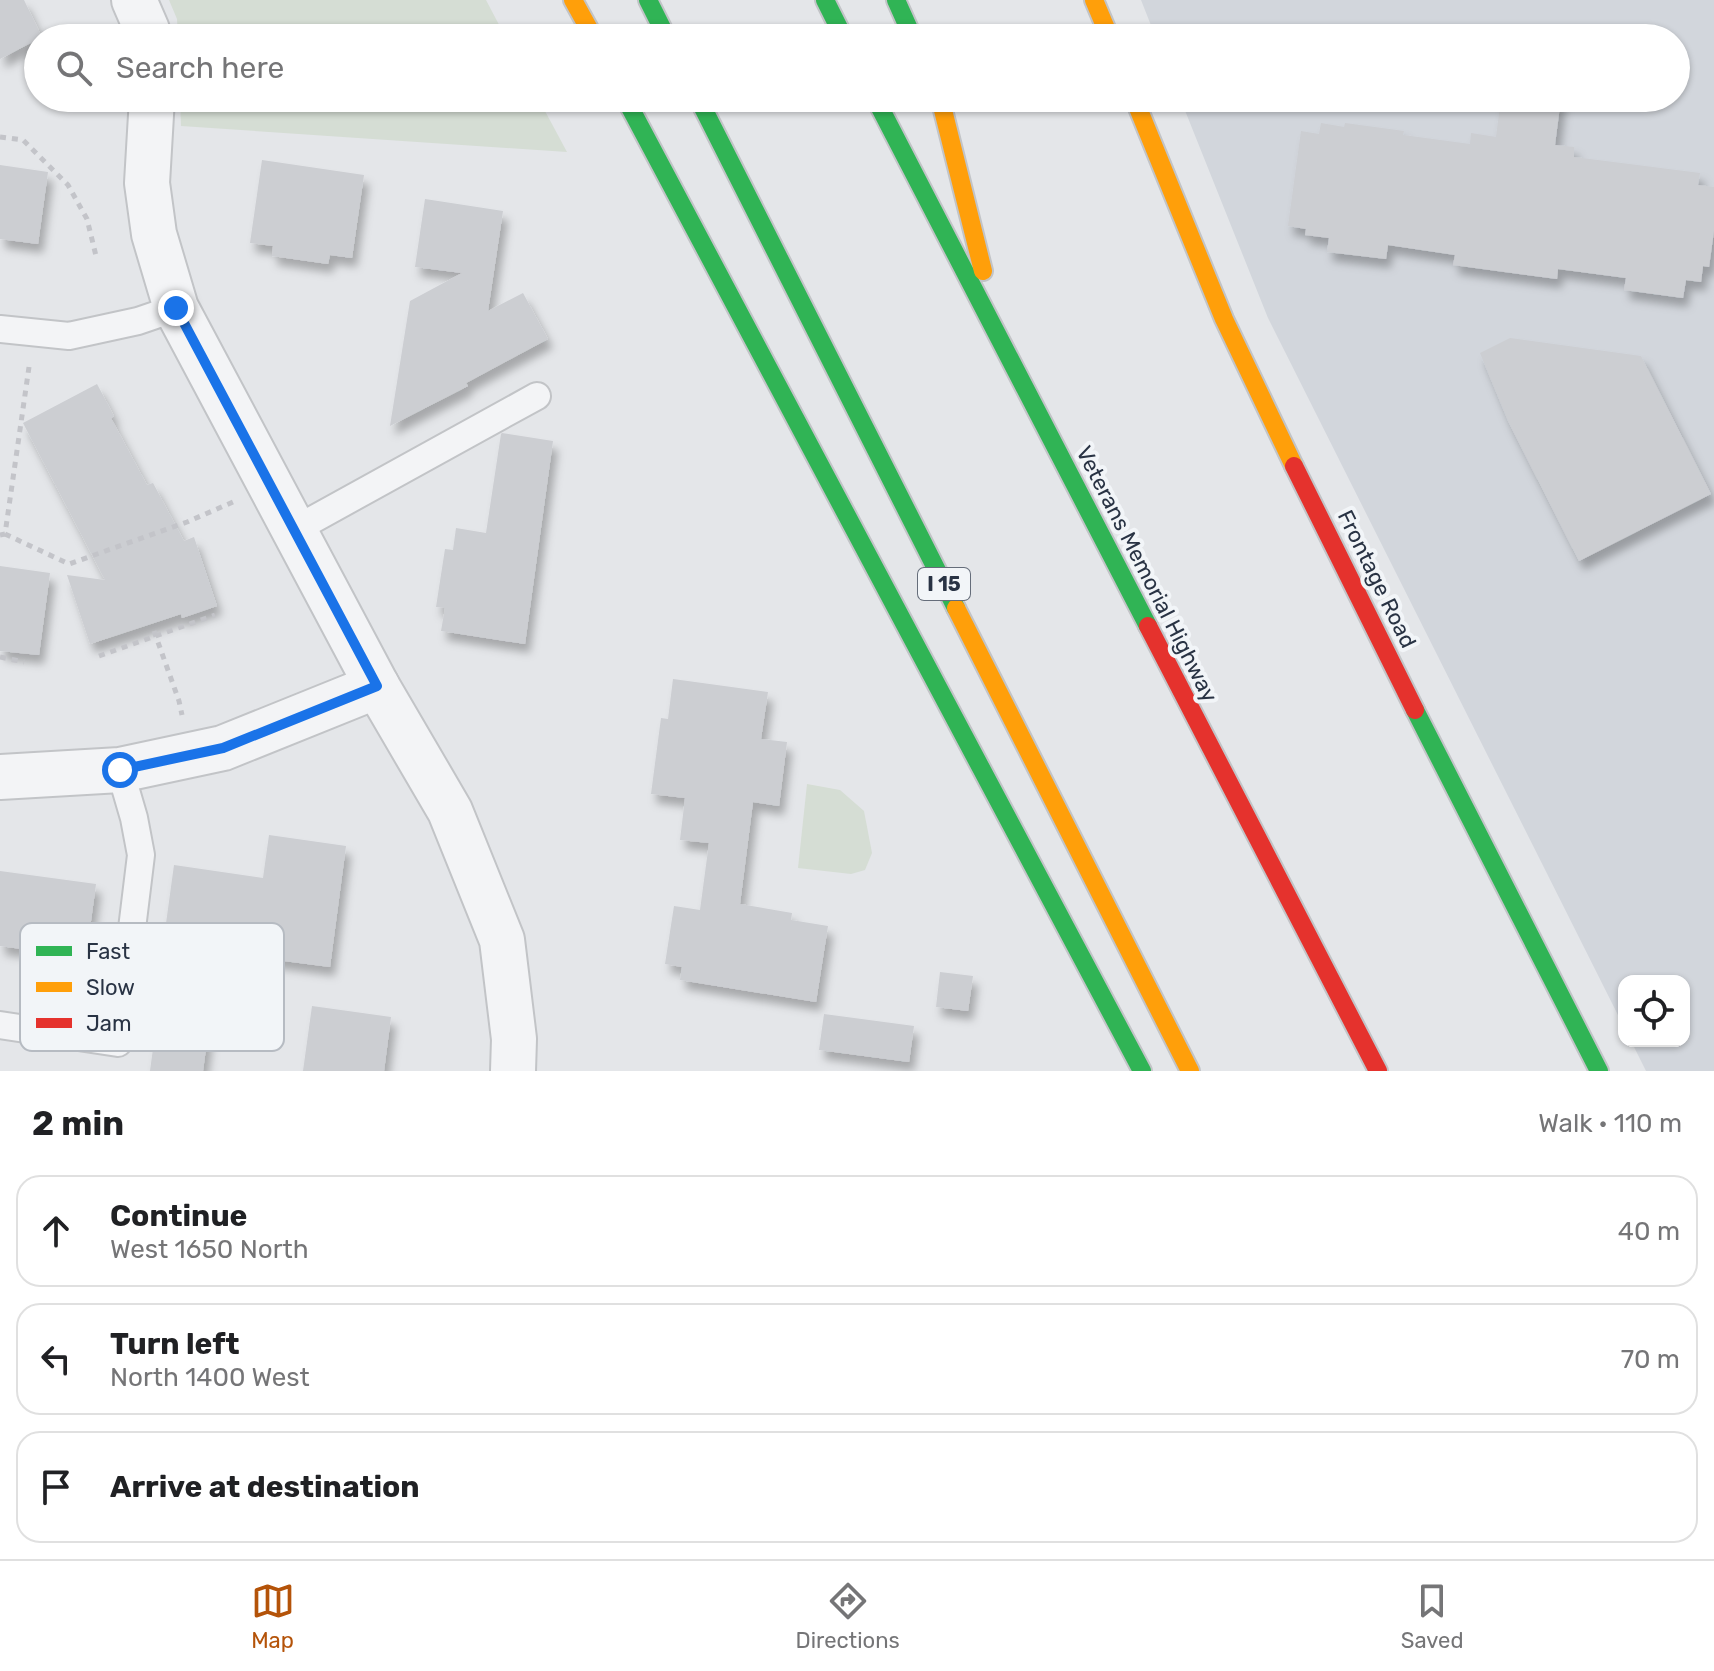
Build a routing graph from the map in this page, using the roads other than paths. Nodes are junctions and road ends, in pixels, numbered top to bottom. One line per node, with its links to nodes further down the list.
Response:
1 (134, 0): 7 (street)
2 (573, 0): 8 (main road)
3 (648, 0): 9 (main road)
4 (825, 0): 10 (main road)
5 (896, 0): 11 (main road)
6 (1094, 0): 12 (main road)
7 (144, 24)
8 (586, 24)
9 (660, 24)
10 (837, 24)
11 (907, 24)
12 (1104, 24)
13 (151, 112): 19 (street)
14 (632, 112): 31 (main road)
15 (705, 112): 32 (main road, I 15)
16 (882, 112): 21 (main road, Veterans Memorial Highway)
17 (943, 112): 21 (main road)
18 (1140, 112): 34 (main road, Frontage Road)
19 (176, 308): 20 (lane); 23 (street)
20 (0, 329)
21 (1001, 343): 33 (main road, Veterans Memorial Highway)
22 (537, 396): 23 (lane)
23 (294, 530): 24 (street)
24 (377, 686): 25 (street); 30 (street)
25 (120, 770): 26 (street); 27 (lane)
26 (0, 777)
27 (133, 923)
28 (0, 1025): 29 (lane)
29 (20, 1028)
30 (514, 1055)
31 (1142, 1071)
32 (1190, 1071)
33 (1378, 1071)
34 (1599, 1071)

